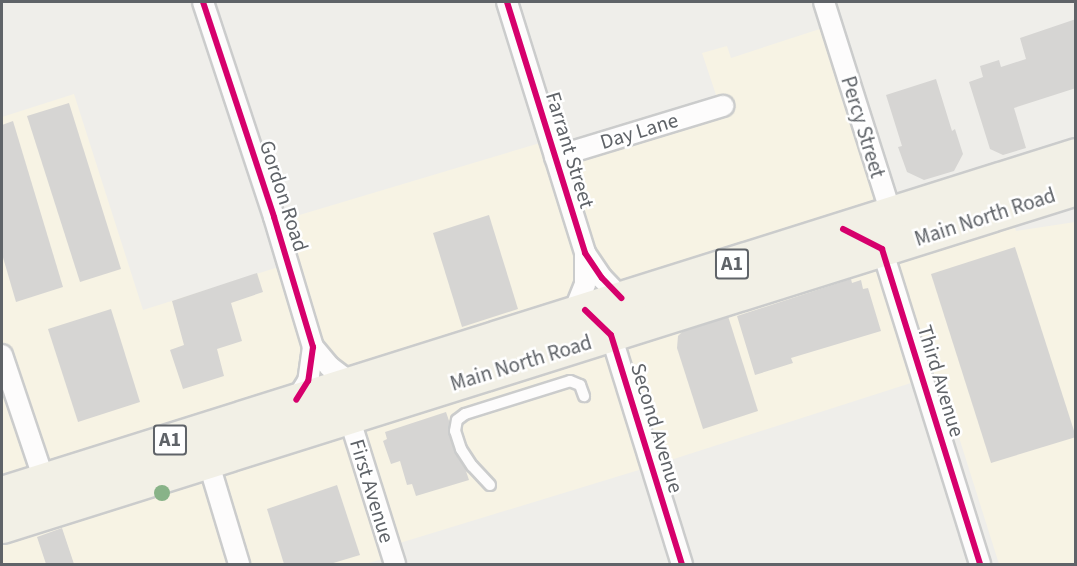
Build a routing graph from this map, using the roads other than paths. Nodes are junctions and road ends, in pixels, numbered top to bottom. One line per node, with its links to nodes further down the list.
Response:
1 (202, 2): 16 (street, Gordon Road)
2 (507, 2): 6 (street, Farrant Street)
3 (824, 2): 8 (street, Percy Street)
4 (723, 106): 6 (street, Day Lane)
5 (1076, 155): 8 (highway, Main North Road / A1)
6 (555, 157): 12 (street, Farrant Street)
7 (1076, 188): 10 (highway, Main North Road / A1)
8 (891, 213): 9 (highway, Main North Road / A1); 10 (street)
9 (843, 229): 11 (street); 13 (highway, Main North Road / A1)
10 (924, 236): 11 (highway, Main North Road / A1)
11 (882, 249): 15 (highway, Main North Road / A1); 31 (street, Third Avenue)
12 (585, 253): 13 (street, Farrant Street); 14 (street)
13 (621, 298): 14 (highway, Main North Road / A1)
14 (579, 312): 15 (street, Second Avenue); 18 (highway, Main North Road / A1)
15 (611, 335): 22 (highway, Main North Road / A1); 30 (street, Second Avenue)
16 (313, 347): 19 (street, Gordon Road); 21 (street, Gordon Road)
17 (2, 355): 26 (street)
18 (392, 370): 19 (highway, Main North Road / A1); 22 (highway)
19 (351, 383): 21 (highway, Main North Road / A1)
20 (584, 396): 24 (lane)
21 (296, 400): 26 (highway, Main North Road / A1)
22 (349, 417): 23 (highway, Main North Road / A1); 29 (street, First Avenue)
23 (208, 461): 26 (highway, Main North Road / A1); 28 (street)
24 (490, 485)
25 (2, 493): 26 (highway, Main North Road / A1)
26 (49, 495): 27 (highway, Main North Road / A1)
27 (2, 526)
28 (239, 564)
29 (395, 564)
30 (682, 564)
31 (980, 564)

